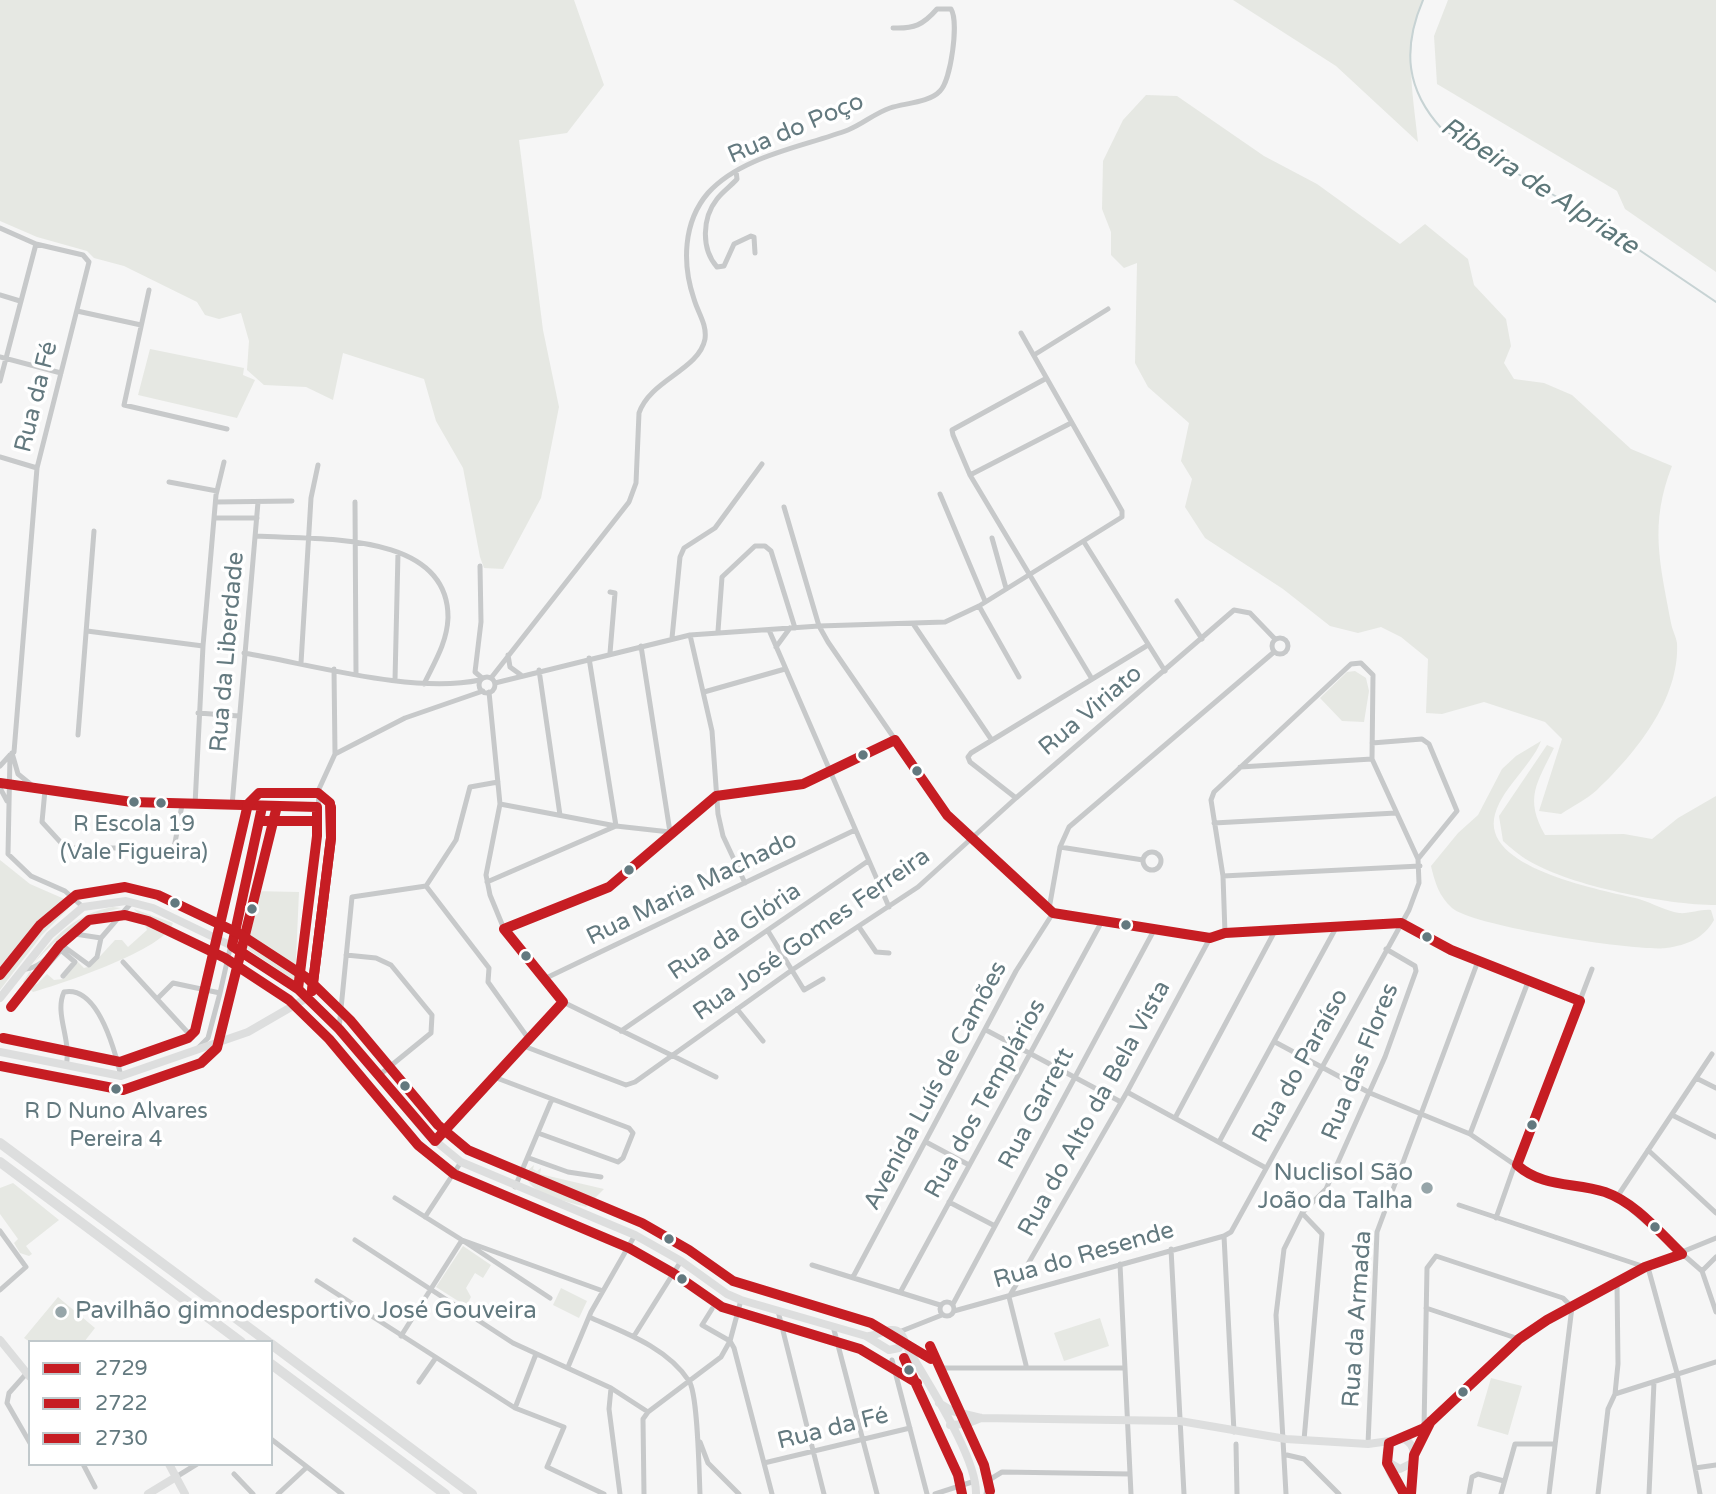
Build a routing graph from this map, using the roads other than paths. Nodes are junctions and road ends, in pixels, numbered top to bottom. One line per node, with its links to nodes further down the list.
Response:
1 (893, 29): 2 (street, Rua do Poço)
2 (736, 171): 5 (street); 67 (street, Rua do Poço)
3 (0, 228): 4 (street)
4 (36, 244): 8 (street); 10 (street, Rua da Fé)
5 (755, 253)
6 (149, 290): 11 (street)
7 (0, 295): 8 (street)
8 (20, 301): 14 (street)
9 (1108, 309): 13 (street)
10 (77, 311): 11 (street); 15 (street, Rua da Fé)
11 (141, 325): 19 (street)
12 (1021, 333): 13 (street)
13 (1034, 355): 16 (street)
14 (3, 358): 15 (street); 17 (street)
15 (61, 373): 24 (street, Rua da Fé)
16 (1045, 379): 18 (street); 25 (street)
17 (0, 381)
18 (1070, 424): 25 (street); 41 (street)
19 (227, 429)
20 (0, 457): 24 (street)
21 (223, 462): 27 (street)
22 (762, 464): 57 (street)
23 (318, 466): 39 (street)
24 (37, 468): 90 (street, Rua da Fé)
25 (970, 475): 44 (street)
26 (169, 482): 27 (street)
27 (217, 491): 30 (street)
28 (940, 494): 47 (street)
29 (292, 501): 31 (street)
30 (216, 502): 31 (street); 34 (street)
31 (258, 502): 35 (street, Rua da Liberdade)
32 (355, 502): 40 (street)
33 (784, 507): 51 (street)
34 (215, 518): 35 (street); 61 (street)
35 (257, 518): 37 (street, Rua da Liberdade)
36 (94, 531): 54 (street)
37 (256, 536): 39 (street); 65 (street, Rua da Liberdade)
38 (992, 538): 45 (street)
39 (309, 540): 40 (street); 69 (street)
40 (355, 542): 42 (street); 74 (street)
41 (1084, 542): 44 (street); 60 (street)
42 (398, 553): 79 (street); 81 (street)
43 (480, 566): 77 (street)
44 (1028, 575): 45 (street); 78 (street)
45 (1006, 588): 47 (street)
46 (610, 592): 66 (street)
47 (985, 601): 49 (street)
48 (1177, 601): 58 (street)
49 (979, 607): 50 (street); 76 (street)
50 (914, 625): 51 (street); 87 (street)
51 (819, 626): 52 (street); 88 (street)
52 (793, 628): 53 (street); 55 (street); 63 (street)
53 (769, 630): 55 (street); 63 (street)
54 (87, 631): 61 (street); 86 (street)
55 (718, 631): 56 (street)
56 (690, 635): 57 (street); 83 (street)
57 (672, 638): 62 (street)
58 (1202, 639): 59 (street, Rua Viriato); 73 (street, Rua Viriato)
59 (1275, 639): 64 (street); 64 (street)
60 (1148, 645): 73 (street); 78 (street)
61 (203, 646): 84 (street)
62 (641, 646): 66 (street); 116 (street)
63 (776, 647): 71 (street)
64 (1274, 652): 119 (street)
65 (244, 653): 69 (street); 85 (street, Rua da Liberdade)
66 (610, 653): 68 (street)
67 (508, 655): 75 (street); 80 (street, Rua do Poço)
68 (589, 658): 72 (street); 114 (street)
69 (301, 663): 70 (street)
70 (334, 669): 74 (street); 91 (street)
71 (785, 669): 83 (street); 95 (street)
72 (539, 670): 75 (street); 111 (street)
73 (1165, 671): 102 (street, Rua Viriato)
74 (356, 673): 79 (street)
75 (520, 675): 80 (street)
76 (1019, 677)
77 (481, 679): 80 (street); 81 (street); 82 (street)
78 (1092, 679): 87 (street)
79 (395, 680): 81 (street)
80 (493, 680): 82 (street, Rua do Poço)
81 (424, 684)
82 (486, 692): 91 (street); 96 (street)
83 (704, 692): 101 (street)
84 (198, 713): 85 (street); 106 (street)
85 (239, 716): 107 (street, Rua da Liberdade)
86 (78, 735)
87 (991, 739): 102 (street)
88 (894, 740): 95 (street); 118 (street)
89 (1372, 743): 92 (street); 94 (street); 122 (street)
90 (12, 753): 93 (street); 97 (street, Rua da Fé); 99 (street, Rua da Fé)
91 (335, 754): 109 (street)
92 (1372, 759): 94 (street); 110 (street)
93 (0, 766)
94 (1240, 767): 113 (street)
95 (829, 771): 101 (street); 115 (street)
96 (498, 782): 104 (street); 129 (street)
97 (8, 784): 98 (street); 99 (street); 103 (street, Rua da Fé)
98 (0, 785): 103 (street, Rua da Fé)
99 (37, 789): 100 (street)
100 (45, 790): 105 (street); 105 (street)
101 (716, 796): 116 (street); 128 (street)
102 (1016, 798): 118 (street, Rua Viriato)
103 (8, 804): 121 (street, Rua da Fé)
104 (500, 804): 111 (street); 127 (street)
105 (182, 805): 106 (street)
106 (195, 805): 107 (street)
107 (232, 806): 108 (street)
108 (262, 807): 109 (street); 146 (street)
109 (317, 807): 160 (street)
110 (1396, 813): 113 (street); 122 (street)
111 (560, 815): 112 (street)
112 (598, 822): 114 (street); 117 (street)
113 (1214, 823): 126 (street)
114 (616, 826): 116 (street); 117 (street)
115 (855, 830): 124 (street); 128 (street, Rua Maria Machado)
116 (670, 832): 138 (street)
117 (598, 834): 127 (street)
118 (971, 840): 132 (street, Rua José Gomes Ferreira); 133 (street)
119 (1060, 846): 123 (street); 133 (street)
120 (0, 851): 121 (street)
121 (8, 854): 131 (street)
122 (1418, 859): 125 (street)
123 (1143, 860)
124 (868, 861): 132 (street); 140 (street, Rua da Glória)
125 (1420, 866): 126 (street); 135 (street, Rua do Paraíso)
126 (1223, 876): 142 (street)
127 (487, 881): 138 (street)
128 (745, 883): 157 (street, Rua Maria Machado)
129 (426, 886): 149 (street); 172 (street)
130 (132, 902): 131 (street); 143 (street); 146 (street)
131 (83, 907): 153 (street)
132 (889, 907): 137 (street, Rua José Gomes Ferreira)
133 (1051, 911): 134 (street); 169 (street, Avenida Luís de Camões)
134 (1101, 923): 141 (street); 178 (street, Rua dos Templários)
135 (1401, 923): 136 (street); 147 (street, Rua do Paraíso); 150 (street)
136 (1337, 926): 139 (street); 174 (street)
137 (859, 927): 148 (street); 155 (street, Rua José Gomes Ferreira)
138 (505, 929): 157 (street)
139 (1276, 929): 142 (street); 196 (street)
140 (768, 931): 155 (street); 170 (street, Rua da Glória)
141 (1153, 932): 144 (street); 187 (street, Rua Garrett)
142 (1224, 933): 144 (street)
143 (101, 938): 145 (street); 145 (street)
144 (1210, 938): 190 (street, Rua do Alto da Bela Vista)
145 (59, 946): 152 (street); 153 (street); 156 (street)
146 (232, 946): 160 (street); 161 (street)
147 (1386, 949): 182 (street, Rua do Paraíso); 191 (street, Rua das Flores)
148 (889, 953)
149 (346, 955): 168 (street); 184 (street)
150 (1478, 961): 159 (street); 194 (street, Rua da Armada)
151 (123, 962): 163 (street)
152 (45, 968)
153 (26, 969): 162 (street)
154 (1592, 969): 165 (street)
155 (792, 970): 158 (street); 167 (street, Rua José Gomes Ferreira)
156 (63, 976)
157 (544, 979): 166 (street)
158 (823, 979)
159 (1528, 982): 165 (street); 198 (street)
160 (298, 989): 164 (street)
161 (220, 993): 163 (street); 176 (street)
162 (0, 998)
163 (157, 999): 171 (street)
164 (305, 999): 168 (street); 176 (street)
165 (1580, 1001): 208 (street)
166 (563, 1002): 170 (street); 172 (street)
167 (737, 1009): 173 (street); 180 (street, Rua José Gomes Ferreira)
168 (339, 1029): 184 (street)
169 (986, 1030): 178 (street); 201 (street, Avenida Luís de Camões)
170 (621, 1031): 180 (street)
171 (191, 1036)
172 (528, 1038): 175 (street)
173 (763, 1041)
174 (1275, 1042): 182 (street); 202 (street)
175 (521, 1045): 180 (street, Rua José Gomes Ferreira); 185 (street)
176 (195, 1050): 183 (street)
177 (0, 1052): 181 (street)
178 (1031, 1054): 187 (street); 209 (street, Rua dos Templários)
179 (1712, 1054): 188 (street)
180 (671, 1055): 186 (street)
181 (66, 1066): 183 (street); 183 (street)
182 (1321, 1066): 191 (street); 210 (street, Rua do Paraíso)
183 (121, 1076)
184 (376, 1077): 200 (street)
185 (494, 1077): 192 (street); 200 (street)
186 (716, 1077)
187 (1074, 1077): 193 (street); 221 (street, Rua Garrett)
188 (1696, 1078): 189 (street); 195 (street)
189 (1716, 1087)
190 (1127, 1092): 193 (street, Rua do Alto da Bela Vista); 196 (street)
191 (1370, 1093): 194 (street); 217 (street, Rua das Flores)
192 (552, 1099): 197 (street); 197 (street)
193 (1121, 1102): 243 (street, Rua do Alto da Bela Vista)
194 (1420, 1115): 198 (street); 308 (street, Rua da Armada)
195 (1672, 1115): 199 (street); 204 (street)
196 (1175, 1118): 202 (street)
197 (538, 1133): 205 (street)
198 (1470, 1134): 208 (street)
199 (1716, 1137)
200 (435, 1141): 207 (street)
201 (926, 1142): 209 (street); 236 (street, Avenida Luís de Camões)
202 (1219, 1142): 210 (street)
203 (0, 1143): 264 (highway)
204 (1648, 1150): 213 (street); 218 (street)
205 (529, 1157): 211 (street); 212 (street)
206 (0, 1162): 263 (highway)
207 (461, 1162): 212 (street); 219 (street)
208 (1516, 1164): 213 (street); 220 (street)
209 (969, 1165): 215 (street, Rua dos Templários)
210 (1266, 1168): 224 (street, Rua do Paraíso)
211 (601, 1177)
212 (515, 1187): 223 (street)
213 (1617, 1197): 229 (street)
214 (395, 1198): 219 (street)
215 (949, 1202): 221 (street); 242 (street, Rua dos Templários)
216 (1459, 1205): 220 (street)
217 (1302, 1213): 300 (street, Rua das Flores); 303 (street)
218 (1716, 1213)
219 (425, 1217): 227 (street)
220 (1496, 1217): 234 (street)
221 (995, 1226): 248 (street, Rua Garrett)
222 (0, 1231): 239 (street)
223 (635, 1235): 231 (street); 241 (street)
224 (1224, 1236): 228 (street, Rua do Resende); 297 (street)
225 (1716, 1238): 229 (street)
226 (355, 1240): 240 (street)
227 (463, 1240): 240 (street); 241 (street); 244 (street)
228 (1171, 1249): 232 (street, Rua do Resende); 292 (street)
229 (1682, 1254): 234 (street); 235 (street)
230 (1716, 1257): 235 (street)
231 (681, 1261): 245 (street); 259 (street)
232 (1119, 1264): 243 (street, Rua do Resende); 278 (street)
233 (812, 1265): 236 (street)
234 (1645, 1267): 238 (street); 279 (street)
235 (1702, 1271): 252 (street)
236 (853, 1277): 242 (street)
237 (317, 1281): 258 (street)
238 (1617, 1283): 247 (street); 285 (street)
239 (0, 1290)
240 (431, 1290): 258 (street); 269 (street)
241 (603, 1291): 254 (street)
242 (901, 1291): 246 (street)
243 (1009, 1297): 248 (street, Rua do Resende); 275 (street)
244 (550, 1298)
245 (741, 1300): 251 (street); 265 (street)
246 (940, 1305): 248 (street); 253 (street)
247 (1572, 1307): 249 (street); 261 (street); 309 (street)
248 (953, 1308): 253 (street)
249 (1426, 1308): 261 (street); 296 (street)
250 (712, 1309): 265 (street)
251 (778, 1311): 255 (street); 310 (street)
252 (1716, 1312)
253 (942, 1315): 257 (street)
254 (589, 1317): 259 (street); 276 (street)
255 (833, 1326): 260 (street); 298 (street)
256 (889, 1330): 257 (street); 260 (street); 267 (street)
257 (901, 1334): 268 (street); 270 (street)
258 (401, 1336): 271 (street)
259 (634, 1336): 282 (street)
260 (866, 1336): 267 (street)
261 (1519, 1339): 296 (street)
262 (0, 1340): 280 (street)
263 (238, 1340)
264 (266, 1340)
265 (730, 1341): 282 (street); 314 (street)
266 (273, 1345): 334 (highway)
267 (884, 1345): 268 (street)
268 (896, 1350): 270 (street)
269 (536, 1354): 276 (street); 287 (street)
270 (913, 1355): 286 (street)
271 (435, 1359): 281 (street); 287 (street)
272 (892, 1360): 295 (street)
273 (1716, 1362): 279 (street)
274 (273, 1365): 333 (highway)
275 (1026, 1366): 277 (street); 278 (street)
276 (569, 1367): 284 (street)
277 (944, 1368)
278 (1124, 1368): 291 (street)
279 (1678, 1373): 283 (street); 321 (street)
280 (28, 1375): 302 (street)
281 (419, 1382)
282 (691, 1382): 288 (street); 299 (street)
283 (1654, 1382): 285 (street); 358 (street)
284 (611, 1388): 288 (street); 336 (street)
285 (1615, 1394): 357 (street)
286 (939, 1403): 289 (street); 294 (street)
287 (515, 1408): 335 (street)
288 (648, 1412): 337 (street)
289 (963, 1415): 290 (street); 294 (street)
290 (981, 1418): 291 (street); 293 (street)
291 (1128, 1420): 292 (street); 323 (street)
292 (1180, 1421): 297 (street); 348 (street)
293 (966, 1424): 294 (street); 306 (street)
294 (950, 1425): 306 (street)
295 (910, 1428): 298 (street, Rua da Fé); 343 (street)
296 (1424, 1428): 301 (street); 311 (street)
297 (1234, 1432): 300 (street)
298 (862, 1438): 310 (street, Rua da Fé); 342 (street)
299 (698, 1439): 338 (street); 339 (street)
300 (1286, 1439): 303 (street); 312 (street, Rua das Flores)
301 (1404, 1439): 305 (street); 311 (street)
302 (28, 1440)
303 (1304, 1440): 308 (street)
304 (273, 1441): 320 (street)
305 (1393, 1441): 308 (street); 313 (street)
306 (958, 1442): 326 (street)
307 (1236, 1444): 349 (street)
308 (1368, 1444): 313 (street)
309 (1555, 1444): 325 (street); 356 (street)
310 (814, 1451): 314 (street, Rua da Fé); 341 (street)
311 (1415, 1452): 315 (street)
312 (1287, 1455): 350 (street, Rua das Flores); 351 (street)
313 (1386, 1459): 315 (street); 352 (street)
314 (764, 1463): 340 (street)
315 (1412, 1463): 353 (street)
316 (1716, 1465): 321 (street)
317 (84, 1466): 327 (street)
318 (170, 1466): 324 (street)
319 (194, 1466): 324 (street)
320 (307, 1467): 331 (street); 332 (street)
321 (1695, 1468): 359 (street)
322 (234, 1474): 330 (street)
323 (1130, 1474): 346 (street); 347 (street)
324 (176, 1477): 328 (street); 329 (street)
325 (1504, 1480): 354 (street); 355 (street)
326 (975, 1481): 344 (street); 345 (street)
327 (95, 1487)
328 (148, 1494)
329 (185, 1494)
330 (253, 1494)
331 (278, 1494)
332 (342, 1494)
333 (445, 1494)
334 (472, 1494)
335 (604, 1494)
336 (620, 1494)
337 (645, 1494)
338 (700, 1494)
339 (738, 1494)
340 (772, 1494)
341 (824, 1494)
342 (877, 1494)
343 (927, 1494)
344 (935, 1494)
345 (976, 1494)
346 (986, 1494)
347 (1131, 1494)
348 (1184, 1494)
349 (1237, 1494)
350 (1286, 1494)
351 (1339, 1494)
352 (1404, 1494)
353 (1412, 1494)
354 (1469, 1494)
355 (1501, 1494)
356 (1549, 1494)
357 (1598, 1494)
358 (1649, 1494)
359 (1700, 1494)

